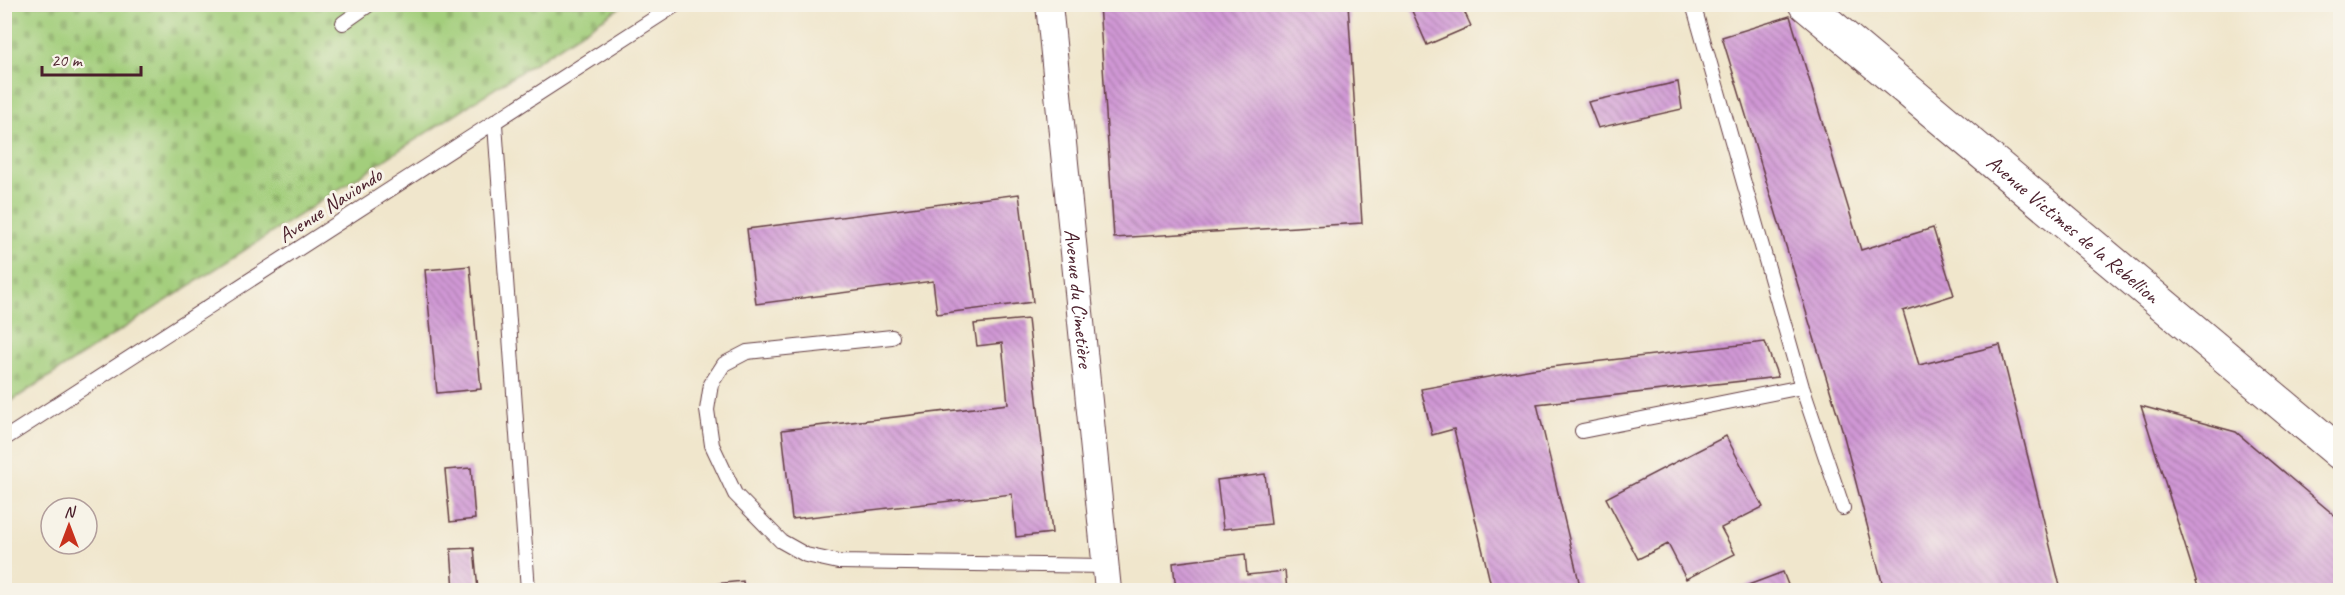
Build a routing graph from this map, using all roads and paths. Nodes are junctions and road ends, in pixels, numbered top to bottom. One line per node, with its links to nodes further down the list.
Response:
1 (370, 4): 6 (lane)
2 (677, 4): 7 (lane, Avenue Naviondo)
3 (1049, 4): 14 (street, Avenue du Cimetière)
4 (1693, 4): 9 (lane)
5 (1805, 4): 12 (street, Avenue Victimes de la Rebellion)
6 (344, 24)
7 (495, 124): 11 (lane, Avenue Naviondo); 15 (lane)
8 (891, 337): 14 (lane)
9 (1802, 387): 10 (lane); 13 (lane)
10 (1582, 431)
11 (4, 439)
12 (2340, 453)
13 (1843, 508)
14 (1107, 578)
15 (528, 591)

